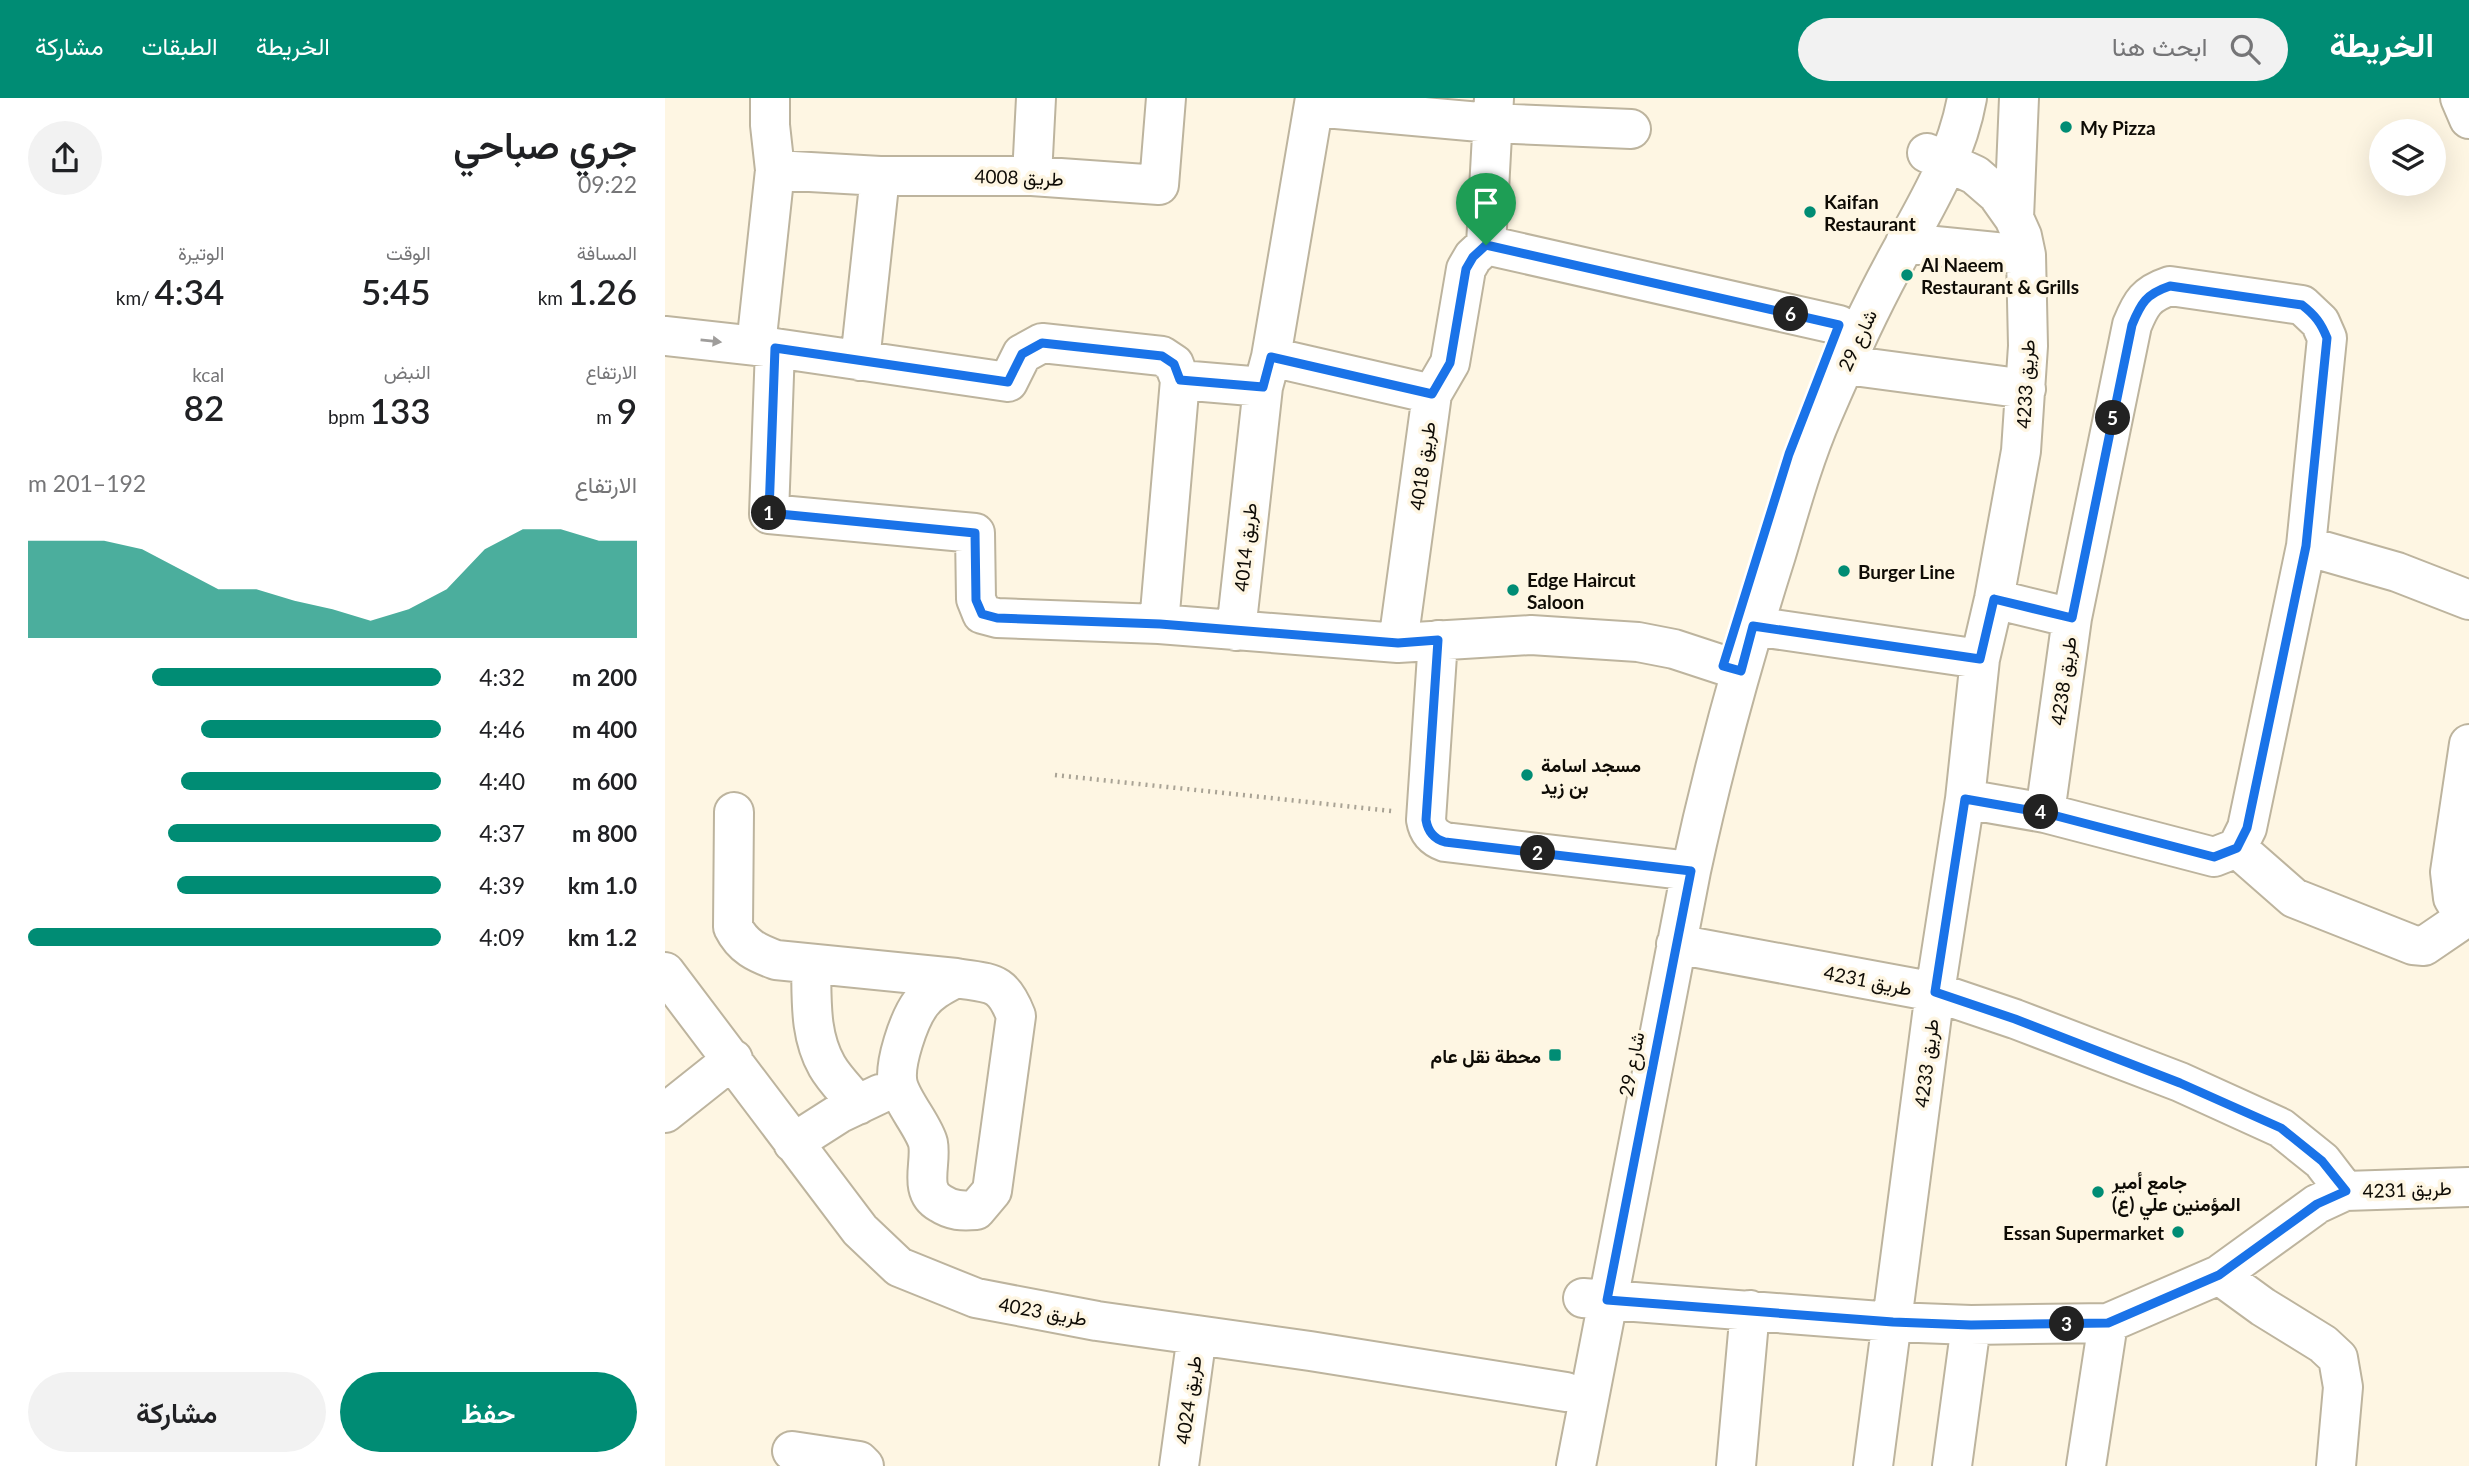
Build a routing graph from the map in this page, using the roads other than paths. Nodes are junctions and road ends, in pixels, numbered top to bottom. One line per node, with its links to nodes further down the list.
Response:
1 (770, 98): 13 (street)
2 (1036, 98): 15 (street)
3 (1166, 98): 15 (street, طريق 4008)
4 (1945, 98): 12 (street, شارع 29)
5 (1967, 98): 12 (street, شارع 29)
6 (2019, 98): 16 (street)
7 (2460, 98): 10 (street)
8 (1314, 103): 9 (street); 25 (street, طريق 4014)
9 (1493, 110): 11 (street); 18 (street)
10 (2469, 119)
11 (1632, 129)
12 (1938, 158): 16 (street, طريق 4233); 17 (street, شارع 29); 20 (street, شارع 29)
13 (775, 170): 14 (street, طريق 4008); 22 (street)
14 (880, 176): 15 (street, طريق 4008); 23 (street)
15 (1033, 176)
16 (2014, 218): 19 (street, طريق 4233)
17 (1905, 243): 19 (street); 24 (street, شارع 29)
18 (1486, 245): 20 (street); 28 (street, طريق 4018)
19 (2025, 255): 27 (street, طريق 4233)
20 (1839, 325): 39 (street, شارع 29)
21 (665, 337): 22 (street, one-way to 22)
22 (765, 347): 23 (street); 33 (street)
23 (860, 360): 26 (street)
24 (1846, 365): 27 (street); 34 (street, شارع 29)
25 (1267, 372): 26 (street); 28 (street); 35 (street, طريق 4014)
26 (1180, 380): 33 (street)
27 (2026, 389): 30 (street, طريق 4233)
28 (1432, 394): 37 (street, طريق 4018)
29 (2306, 546): 31 (street); 32 (street, طريق 4238); 44 (street, طريق 4238)
30 (1994, 599): 32 (street); 38 (street, طريق 4233)
31 (2469, 600)
32 (2072, 618): 43 (street, طريق 4238)
33 (1160, 624): 35 (street)
34 (1753, 626): 38 (street); 39 (street, شارع 29)
35 (1236, 631): 37 (street)
36 (1438, 640): 37 (street); 39 (street); 45 (street)
37 (1398, 643)
38 (1980, 659): 41 (street, طريق 4233)
39 (1732, 668): 45 (street, شارع 29)
40 (2469, 744): 46 (street)
41 (1965, 799): 43 (street); 51 (street, طريق 4233)
42 (734, 812): 48 (street)
43 (2045, 813): 44 (street)
44 (2237, 848): 46 (street)
45 (1680, 870): 47 (street, شارع 29); 60 (street, شارع 29)
46 (2467, 918)
47 (1676, 944): 51 (street, طريق 4231); 60 (street, شارع 29)
48 (811, 964): 50 (street); 54 (street)
49 (665, 972): 52 (street, طريق 4023)
50 (956, 978): 53 (street); 53 (street)
51 (1935, 992): 58 (street, طريق 4231); 62 (street, طريق 4233)
52 (733, 1059): 55 (street); 56 (street, طريق 4023)
53 (898, 1085): 54 (street)
54 (858, 1105): 56 (street)
55 (665, 1113)
56 (793, 1143): 65 (street, طريق 4023)
57 (2469, 1187): 58 (street, طريق 4231)
58 (2346, 1191): 59 (street, طريق 4231)
59 (2219, 1275): 63 (street, طريق 4231); 76 (street)
60 (1595, 1298): 61 (street, طريق 4231); 66 (street, شارع 29); 71 (street, شارع 29)
61 (1750, 1310): 62 (street, طريق 4231); 72 (street)
62 (1893, 1322): 64 (street, طريق 4231); 73 (street, طريق 4233)
63 (2108, 1323): 64 (street, طريق 4231); 75 (street)
64 (1971, 1325): 74 (street)
65 (1197, 1335): 66 (street, طريق 4023); 69 (street, طريق 4024)
66 (1566, 1392): 70 (street, شارع 29)
67 (792, 1451): 68 (street)
68 (864, 1466)
69 (1179, 1466)
70 (1551, 1466)
71 (1576, 1466)
72 (1736, 1466)
73 (1873, 1466)
74 (1952, 1466)
75 (2087, 1466)
76 (2336, 1466)

